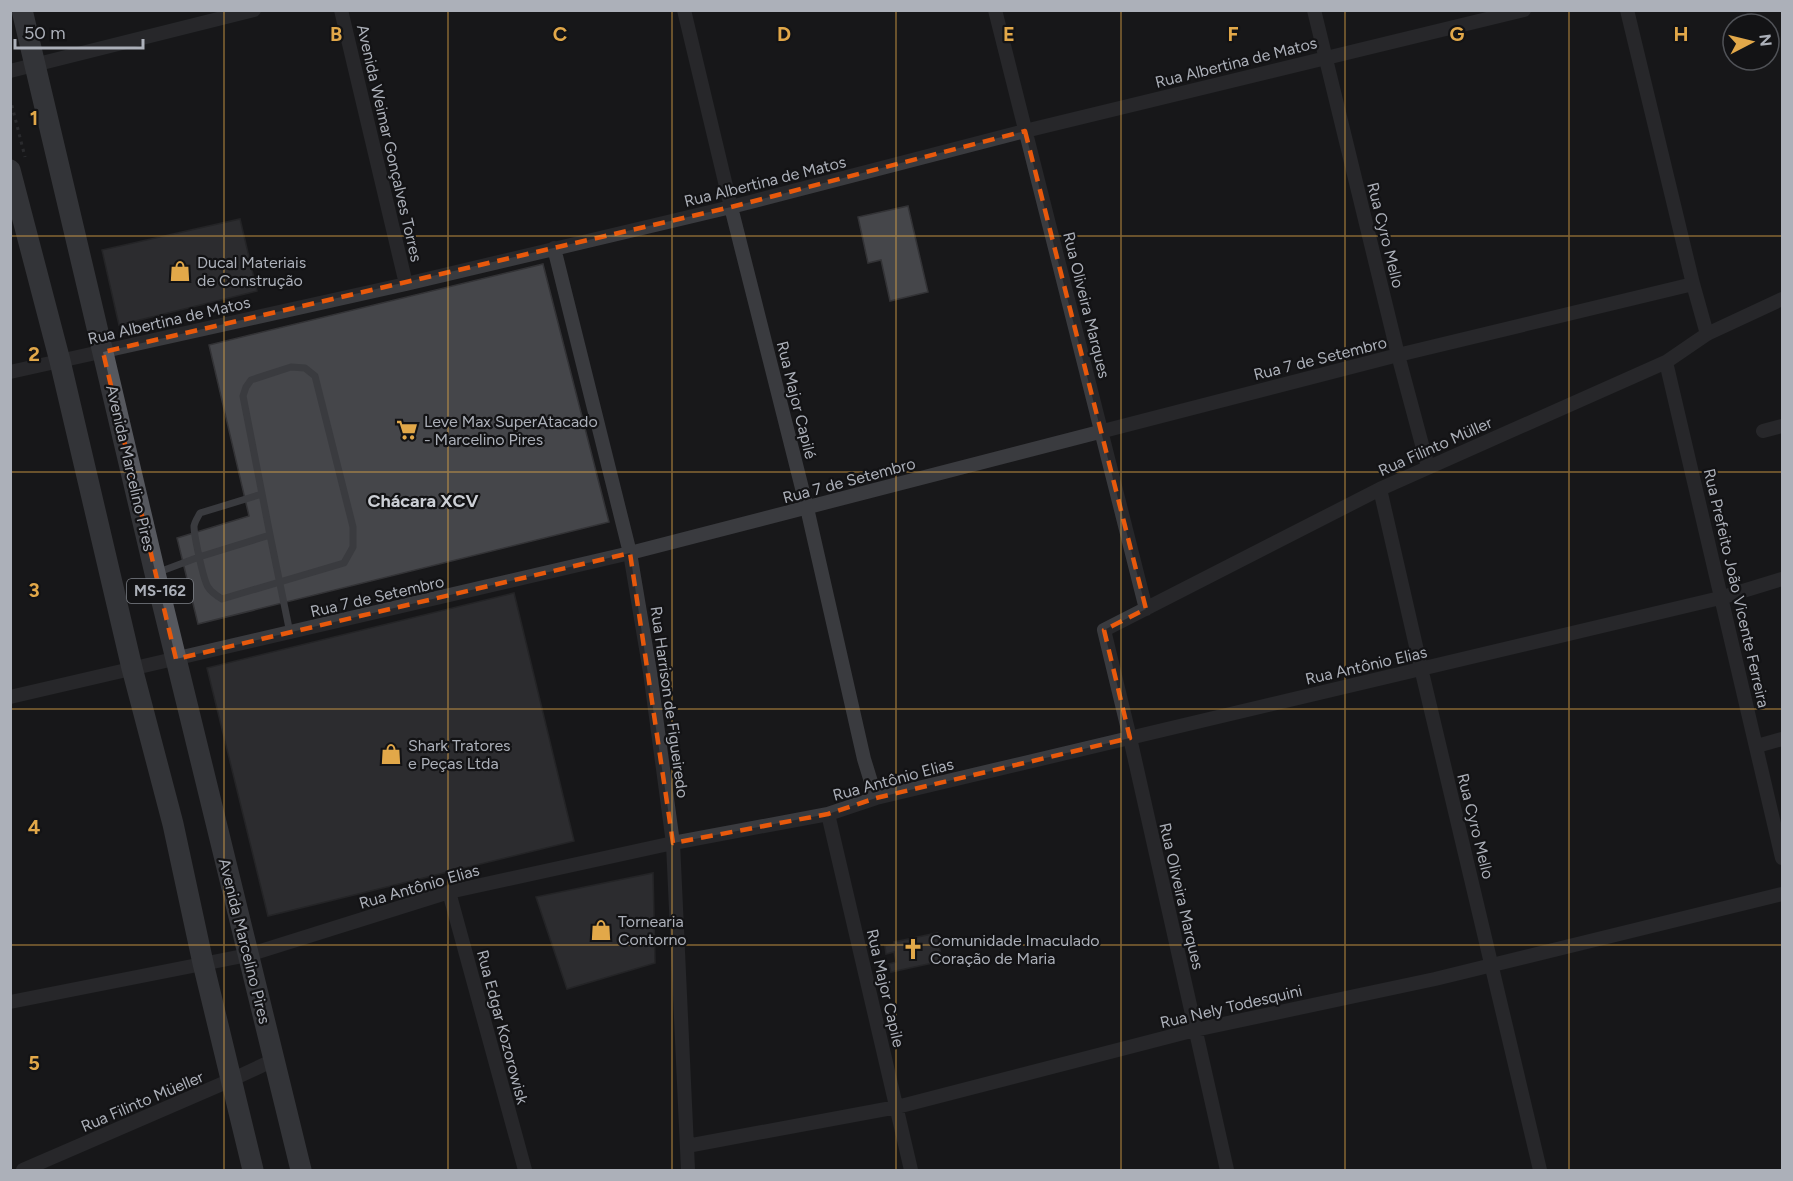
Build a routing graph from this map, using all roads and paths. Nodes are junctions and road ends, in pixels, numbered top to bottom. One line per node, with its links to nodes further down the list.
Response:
1 (22, 10): 10 (main road, Avenida Marcelino Pires / MS-162)
2 (254, 10): 10 (street)
3 (341, 10): 16 (street, Avenida Weimar Gonçalves Torres)
4 (684, 10): 14 (street, Rua Major Capilé)
5 (995, 10): 12 (street, Rua Oliveira Marques)
6 (1314, 10): 9 (street, Rua Cyro Mello)
7 (1524, 10): 9 (street, Rua Albertina de Matos)
8 (1627, 10): 17 (street)
9 (1326, 57): 12 (street, Rua Albertina de Matos); 21 (street, Rua Cyro Mello)
10 (36, 64): 11 (street); 20 (main road, Avenida Marcelino Pires / MS-162)
11 (10, 71)
12 (1025, 131): 14 (street, Rua Albertina de Matos); 26 (street, Rua Oliveira Marques)
13 (10, 170): 22 (main road, MS-162)
14 (731, 207): 15 (street, Rua Albertina de Matos); 31 (street, Rua Major Capilé)
15 (554, 248): 16 (street, Rua Albertina de Matos); 33 (street, Rua Harrison de Figueiredo)
16 (406, 284): 20 (street, Rua Albertina de Matos)
17 (1694, 285): 19 (street); 21 (street, Rua 7 de Setembro)
18 (1782, 299): 19 (street, Rua Filinto Müller)
19 (1707, 334): 23 (street, Rua Filinto Müller)
20 (103, 352): 22 (street, Rua Albertina de Matos); 35 (main road, Avenida Marcelino Pires / MS-162)
21 (1398, 355): 26 (street, Rua 7 de Setembro); 28 (street, Rua Cyro Mello)
22 (60, 361): 24 (street, Rua Albertina de Matos); 43 (main road, MS-162)
23 (1666, 362): 28 (street, Rua Filinto Müller); 38 (street, Rua Prefeito João Vicente Ferreira)
24 (10, 372)
25 (1782, 426): 27 (street)
26 (1102, 431): 31 (street, Rua 7 de Setembro); 39 (street, Rua Oliveira Marques)
27 (1763, 431)
28 (1428, 467): 29 (street, Rua Filinto Müller)
29 (1380, 489): 39 (street, Rua Filinto Müller); 44 (street, Rua Cyro Mello)
30 (262, 494): 32 (lane); 34 (lane); 37 (lane)
31 (807, 508): 33 (street, Rua 7 de Setembro); 49 (street, Rua Major Capilé)
32 (270, 535): 34 (lane); 37 (lane)
33 (630, 553): 41 (street, Rua 7 de Setembro); 51 (street, Rua Harrison de Figueiredo)
34 (199, 557): 35 (lane); 37 (lane)
35 (155, 573): 42 (main road, Avenida Marcelino Pires / MS-162)
36 (1782, 579): 38 (street, Rua Antônio Elias)
37 (280, 582): 41 (lane)
38 (1720, 598): 44 (street, Rua Antônio Elias); 48 (street, Rua Prefeito João Vicente Ferreira)
39 (1146, 609): 40 (street, Rua Filinto Müller)
40 (1104, 630): 46 (street, Rua Oliveira Marques)
41 (290, 633): 42 (street, Rua 7 de Setembro)
42 (176, 660): 43 (street, Rua 7 de Setembro); 55 (main road, Avenida Marcelino Pires / MS-162)
43 (132, 668): 45 (street, Rua 7 de Setembro); 56 (main road, MS-162)
44 (1421, 669): 46 (street, Rua Antônio Elias); 57 (street, Rua Cyro Mello)
45 (10, 697)
46 (1130, 738): 49 (street, Rua Antônio Elias); 59 (street, Rua Oliveira Marques)
47 (1782, 739): 48 (street)
48 (1757, 746): 52 (street, Rua Prefeito João Vicente Ferreira)
49 (876, 798): 50 (street, Rua Antônio Elias)
50 (828, 814): 51 (street, Rua Antônio Elias); 62 (street, Rua Major Capile)
51 (673, 843): 53 (street, Rua Antônio Elias); 63 (street, Rua Harrison de Figueiredo)
52 (1782, 858)
53 (448, 892): 55 (street, Rua Antônio Elias); 67 (street, Rua Edgar Kozorowisk)
54 (1782, 894): 57 (street, Rua Nely Todesquini)
55 (248, 955): 56 (street, Rua Antônio Elias); 60 (main road, Avenida Marcelino Pires / MS-162)
56 (203, 963): 58 (street, Rua Antônio Elias); 61 (main road, MS-162)
57 (1492, 965): 59 (street, Rua Nely Todesquini); 71 (street, Rua Cyro Mello)
58 (10, 1002)
59 (1195, 1030): 62 (street, Rua Nely Todesquini); 70 (street, Rua Oliveira Marques)
60 (274, 1060): 61 (street, Rua Filinto Müeller); 66 (main road, Avenida Marcelino Pires / MS-162)
61 (231, 1080): 64 (street, Rua Filinto Müeller); 65 (main road, MS-162)
62 (897, 1107): 63 (street, Rua Nely Todesquini); 69 (street, Rua Major Capile)
63 (687, 1146): 68 (street, Rua Harrison de Figueiredo)
64 (23, 1170)
65 (253, 1170)
66 (301, 1170)
67 (525, 1170)
68 (688, 1170)
69 (911, 1170)
70 (1227, 1170)
71 (1540, 1170)

